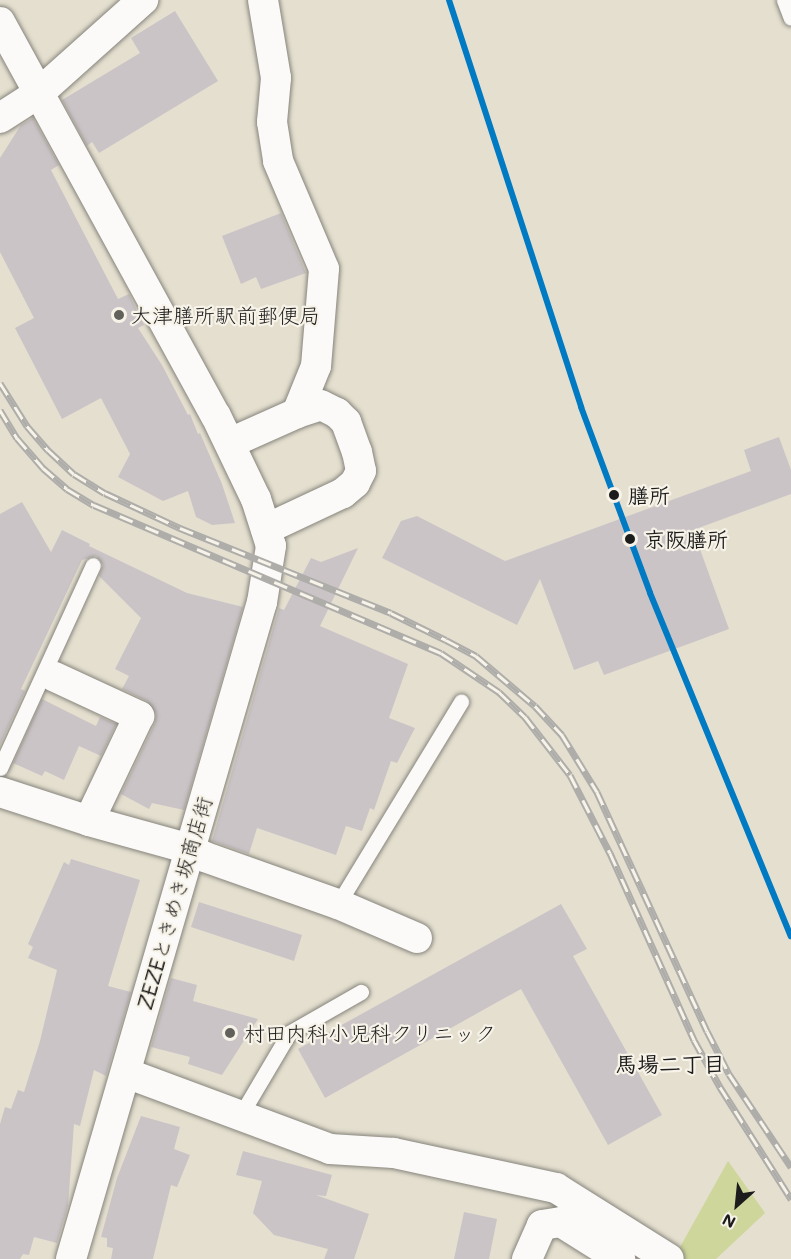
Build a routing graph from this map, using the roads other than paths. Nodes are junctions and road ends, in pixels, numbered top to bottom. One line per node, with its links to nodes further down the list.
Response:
1 (143, 0): 6 (street)
2 (263, 0): 8 (street)
3 (784, 0): 4 (lane)
4 (791, 18)
5 (0, 22): 6 (street)
6 (39, 93): 7 (street); 11 (street)
7 (0, 118)
8 (316, 366): 9 (street); 10 (street)
9 (297, 413): 10 (street); 11 (street)
10 (346, 422): 12 (street)
11 (230, 443): 12 (street)
12 (268, 538): 19 (street, ZEZEときめき坂商店街)
13 (93, 565): 16 (lane)
14 (55, 677): 18 (street)
15 (460, 702): 20 (lane)
16 (0, 768)
17 (0, 792): 18 (street)
18 (89, 821): 19 (street)
19 (190, 849): 20 (street); 23 (street, ZEZEときめき坂商店街)
20 (338, 904): 21 (street)
21 (417, 938)
22 (361, 992): 24 (lane)
23 (126, 1073): 24 (street); 25 (street, ZEZEときめき坂商店街)
24 (240, 1116): 28 (street)
25 (71, 1259)
26 (527, 1259): 27 (street)
27 (620, 1259)
28 (669, 1259)

